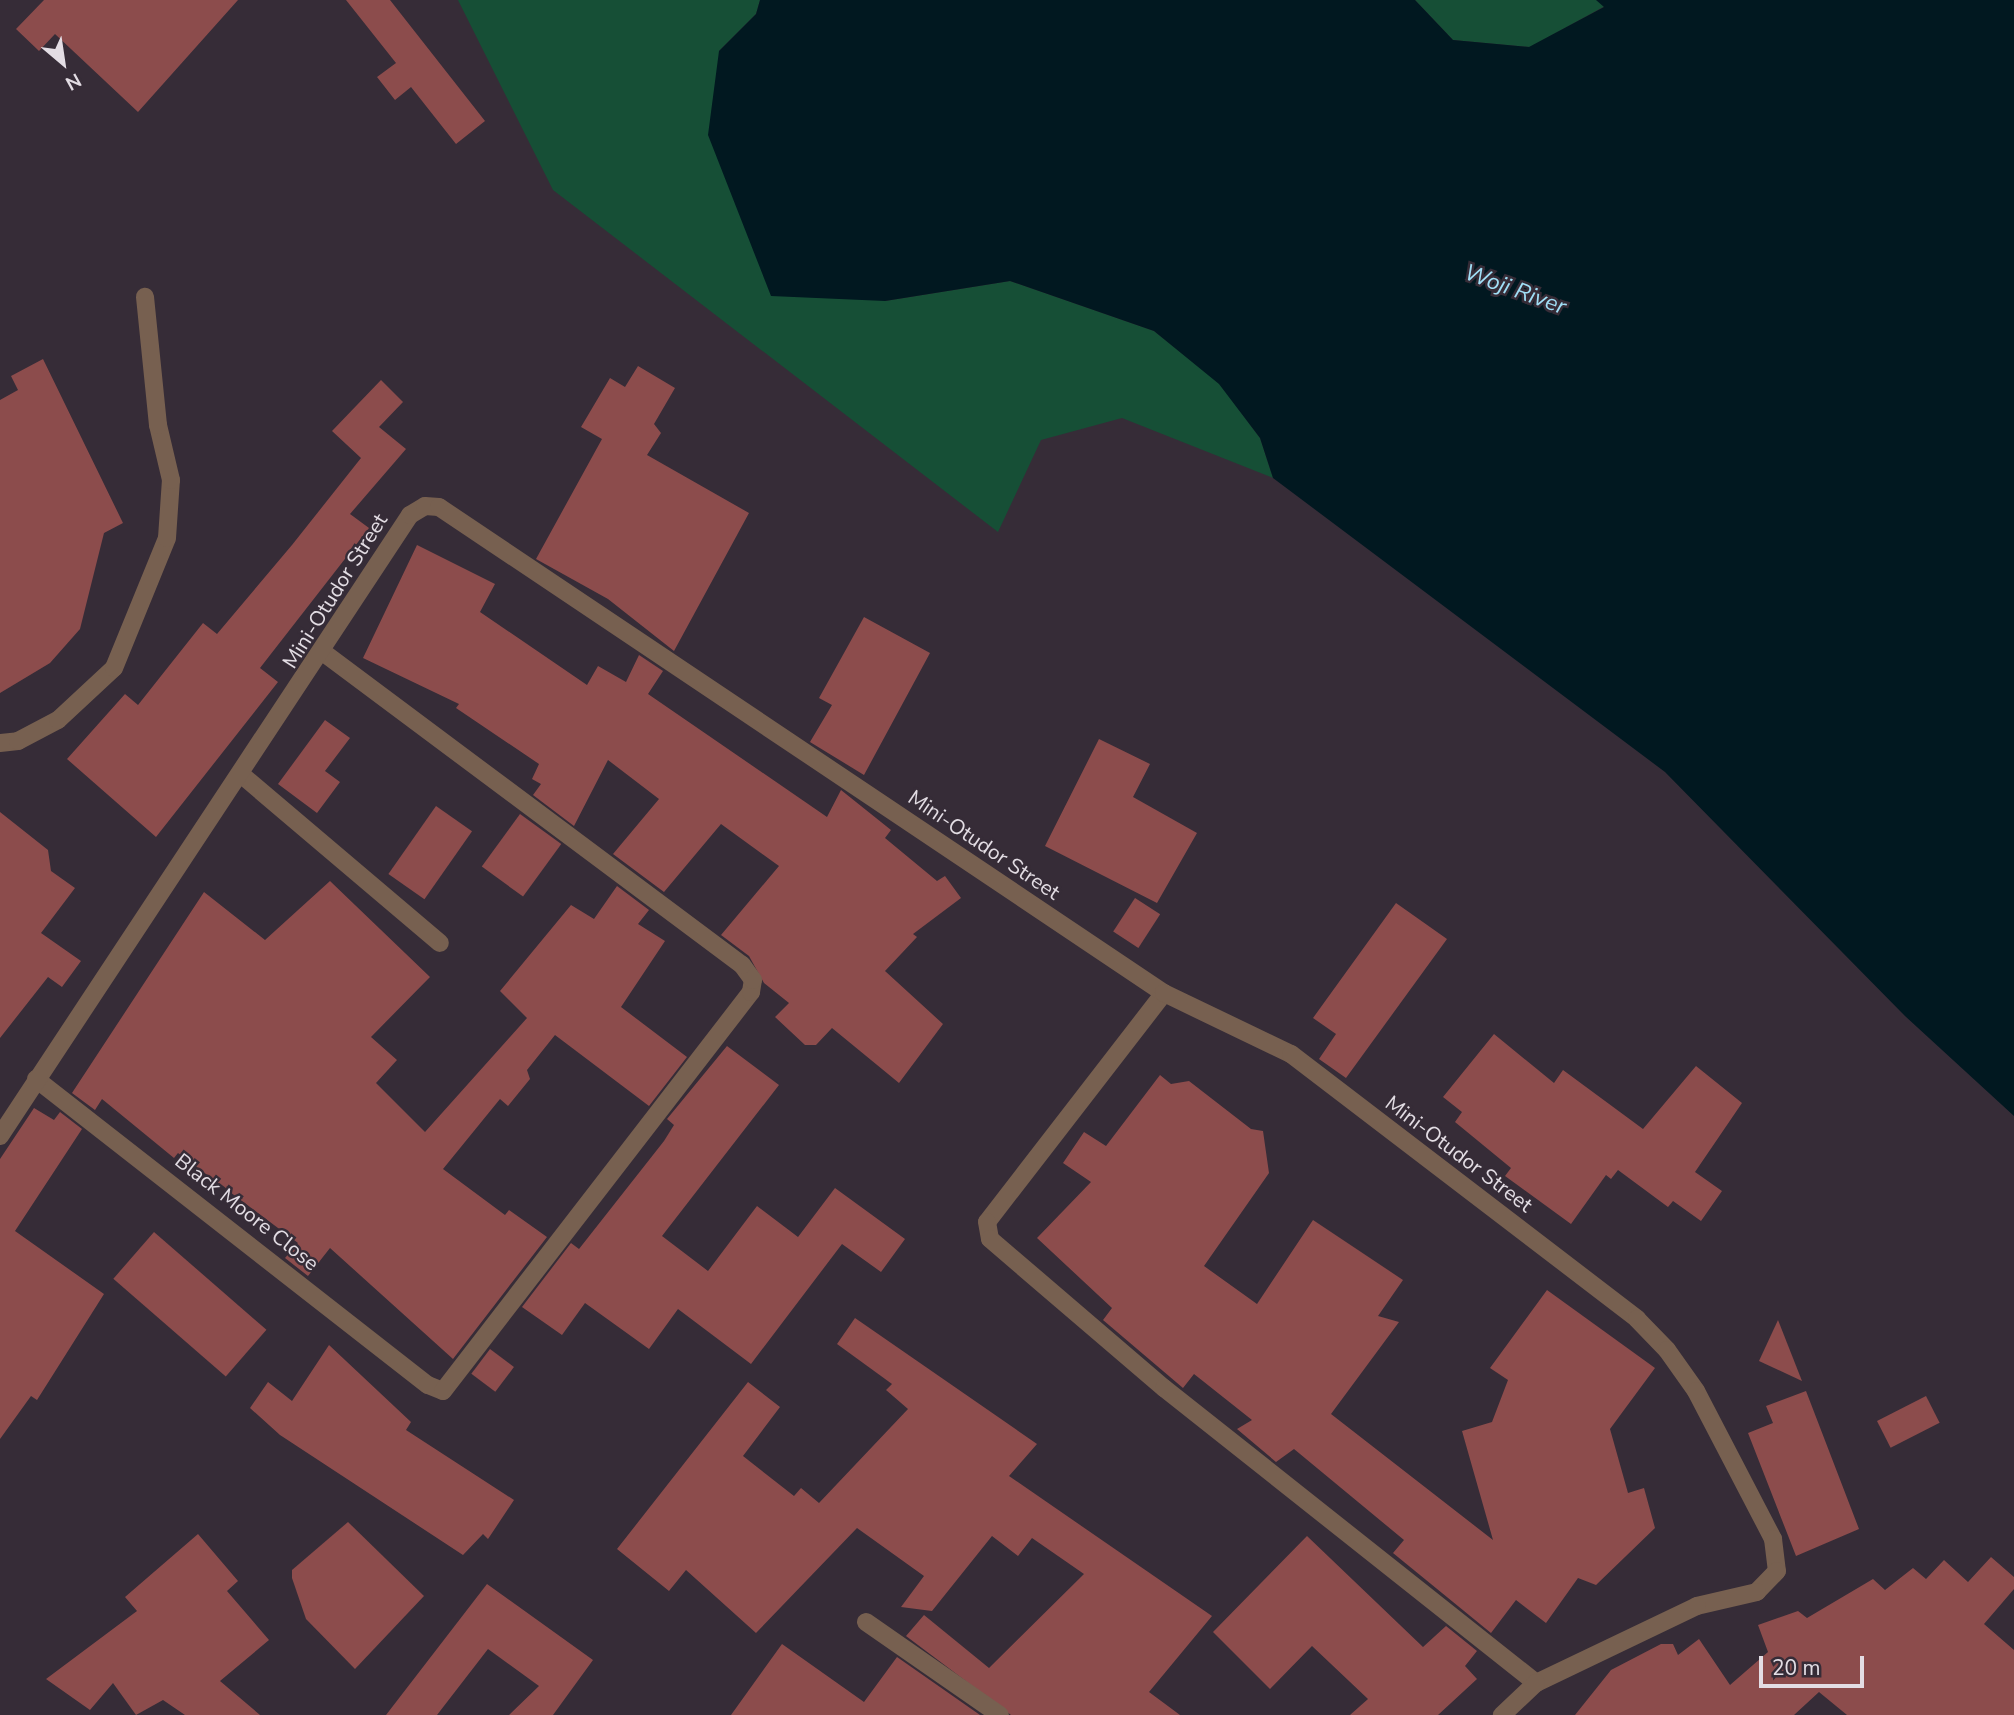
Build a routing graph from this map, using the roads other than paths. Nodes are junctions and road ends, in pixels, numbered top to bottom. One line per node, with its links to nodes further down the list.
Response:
1 (145, 297): 3 (street)
2 (324, 653): 4 (street, Mini-Otudor Street); 6 (street, Mini-Otudor Street); 7 (street, Black Moore Close)
3 (0, 743)
4 (243, 776): 5 (street); 7 (street, Mini-Otudor Street)
5 (440, 943)
6 (1164, 993): 10 (street); 10 (street, Mini-Otudor Street)
7 (36, 1079): 8 (street, Mini-Otudor Street)
8 (0, 1136)
9 (866, 1622): 11 (street)
10 (1536, 1683): 12 (street, Mini-Otudor Street)
11 (1000, 1715)
12 (1502, 1715)

